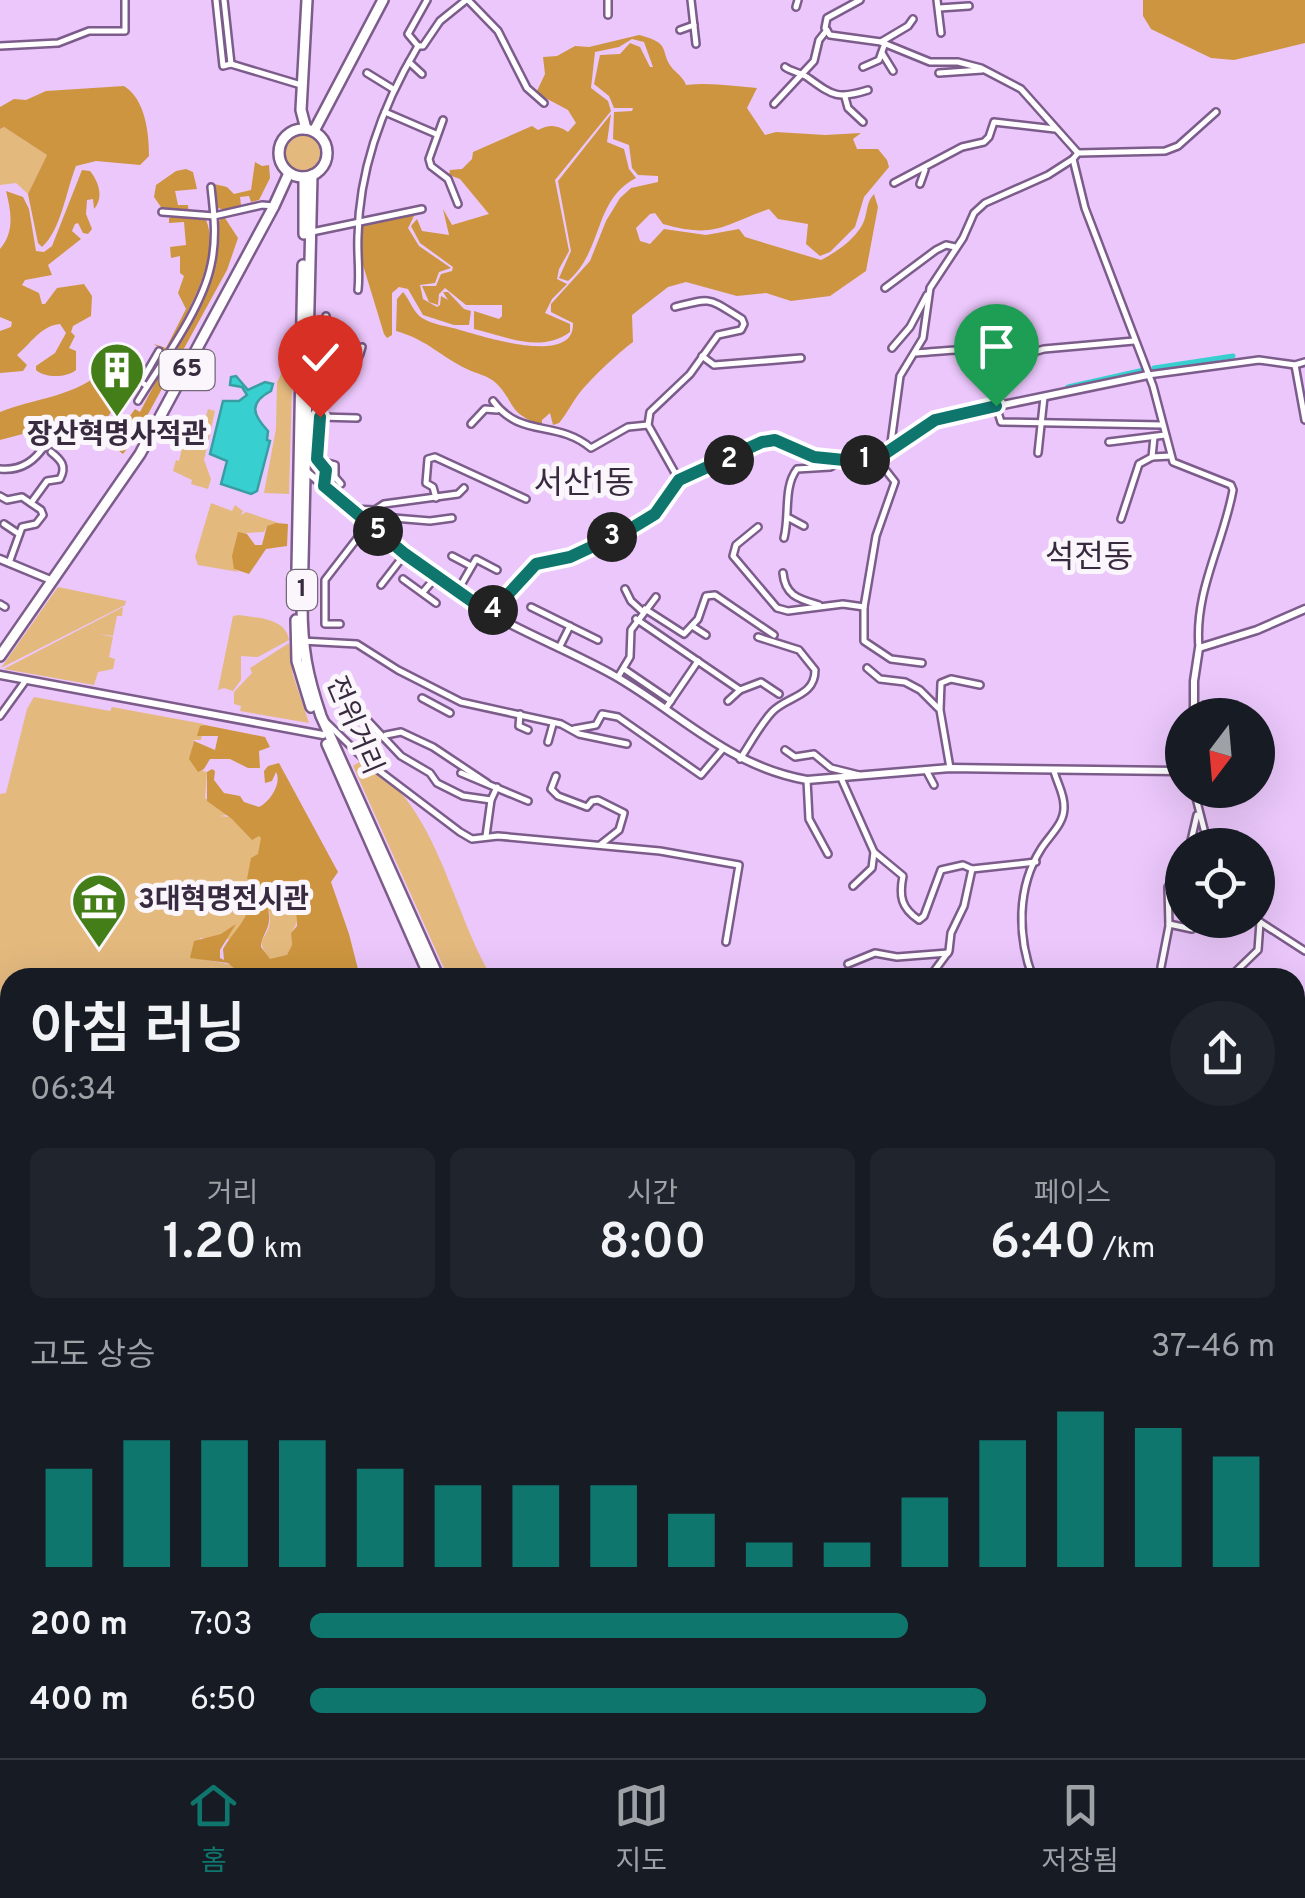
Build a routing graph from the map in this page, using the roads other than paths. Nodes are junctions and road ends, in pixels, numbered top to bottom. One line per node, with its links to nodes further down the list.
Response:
1 (124, 0): 21 (street)
2 (220, 0): 33 (street)
3 (308, 0): 33 (main road)
4 (384, 0): 43 (main road)
5 (427, 0): 22 (street)
6 (467, 0): 22 (street); 37 (street)
7 (608, 0): 13 (street)
8 (690, 0): 15 (street)
9 (848, 0): 10 (street)
10 (859, 1): 17 (street)
11 (938, 4): 12 (street); 18 (street)
12 (970, 6)
13 (608, 15)
14 (914, 19): 19 (street)
15 (694, 26): 16 (street); 20 (street)
16 (680, 30)
17 (827, 30): 19 (street); 30 (street)
18 (941, 32)
19 (883, 42): 23 (street); 27 (street)
20 (696, 44)
21 (0, 46)
22 (418, 46): 24 (street)
23 (882, 53): 25 (street); 28 (street)
24 (409, 62): 32 (street); 34 (street)
25 (863, 66)
26 (784, 67): 30 (street)
27 (985, 70): 31 (street); 44 (street)
28 (893, 71)
29 (367, 73): 34 (street)
30 (802, 73): 36 (street); 38 (street)
31 (938, 73)
32 (422, 74)
33 (303, 84): 43 (main road)
34 (393, 89): 39 (street)
35 (868, 90): 36 (street)
36 (845, 97): 42 (street)
37 (544, 102)
38 (774, 104)
39 (385, 112): 45 (street); 59 (street)
40 (1216, 112): 46 (street)
41 (443, 120): 45 (street)
42 (863, 122)
43 (310, 130): 49 (main road); 50 (main road)
44 (1058, 130): 46 (street); 48 (street)
45 (436, 134): 54 (street)
46 (1078, 152): 47 (street)
47 (1072, 159): 61 (street); 68 (street)
48 (926, 167): 51 (street); 52 (street)
49 (288, 173): 50 (main road); 55 (main road, 65)
50 (308, 176): 60 (main road, 전위거리 / 1); 189 (main road, 전위거리 / 1)
51 (894, 183)
52 (920, 184)
53 (211, 187): 58 (street)
54 (458, 204)
55 (274, 206): 58 (street); 135 (main road, 65)
56 (422, 210): 59 (street)
57 (162, 212): 58 (street)
58 (214, 216): 80 (street)
59 (359, 222): 60 (street); 63 (street)
60 (310, 232): 107 (main road, 전위거리 / 1)
61 (954, 247): 62 (street); 64 (street)
62 (885, 288)
63 (358, 290)
64 (928, 293): 70 (street); 72 (street)
65 (675, 307): 73 (street)
66 (326, 316): 79 (street)
67 (345, 332): 77 (street)
68 (1134, 341): 72 (street); 78 (street)
69 (362, 347): 77 (street)
70 (892, 348)
71 (159, 351): 80 (street)
72 (914, 353): 98 (street)
73 (702, 356): 74 (street); 92 (street)
74 (801, 358)
75 (1305, 362): 76 (street)
76 (1296, 365): 78 (street); 88 (street)
77 (343, 374): 79 (street)
78 (1148, 375): 81 (street); 91 (street)
79 (323, 376): 86 (street)
80 (147, 386): 82 (street)
81 (1044, 396): 84 (street); 90 (street)
82 (138, 401)
83 (494, 401): 85 (street)
84 (996, 406): 90 (street); 98 (street)
85 (500, 411): 89 (street); 92 (street)
86 (320, 417): 87 (street); 105 (street)
87 (357, 418)
88 (1305, 420)
89 (471, 424)
90 (1042, 424): 91 (street); 99 (street)
91 (1162, 424): 93 (street)
92 (648, 426): 108 (street)
93 (1164, 435): 94 (street); 100 (street)
94 (1154, 437): 95 (street); 101 (street)
95 (1110, 442)
96 (46, 444): 106 (street)
97 (51, 452): 115 (street)
98 (890, 452): 102 (street)
99 (1038, 454)
100 (1171, 456): 101 (street); 158 (street)
101 (1152, 457): 120 (street)
102 (877, 459): 103 (street); 144 (street)
103 (844, 460): 108 (street); 119 (street)
104 (12, 463): 106 (street)
105 (322, 466): 109 (street); 110 (street)
106 (2, 469)
107 (306, 471): 110 (street); 156 (main road, 전위거리 / 1)
108 (679, 480): 147 (street)
109 (341, 484)
110 (324, 486): 116 (street)
111 (464, 488): 113 (street)
112 (0, 496): 115 (street)
113 (436, 498): 114 (street); 116 (street)
114 (526, 499)
115 (31, 503): 125 (street)
116 (350, 508): 117 (street)
117 (358, 514): 118 (street); 121 (street)
118 (452, 518)
119 (788, 518): 124 (street); 126 (street)
120 (1121, 518)
121 (368, 523): 127 (street); 149 (street)
122 (4, 524): 125 (street)
123 (758, 526): 142 (street)
124 (804, 526)
125 (19, 534): 129 (street)
126 (784, 538)
127 (405, 554): 133 (street); 136 (street)
128 (452, 556): 130 (street)
129 (3, 562): 135 (street)
130 (472, 566): 131 (street); 139 (street)
131 (496, 570)
132 (783, 573): 142 (street)
133 (436, 577): 138 (street); 139 (street)
134 (404, 578): 138 (street)
135 (54, 581): 159 (main road, 65)
136 (381, 585)
137 (626, 589): 146 (street)
138 (423, 592): 141 (street)
139 (456, 592): 147 (street)
140 (656, 597): 146 (street)
141 (436, 603)
142 (822, 606): 144 (street)
143 (530, 607): 150 (street)
144 (864, 608): 163 (street)
145 (1305, 609): 158 (street)
146 (643, 610): 148 (street); 151 (street)
147 (490, 614): 157 (street)
148 (636, 619): 160 (street); 161 (street)
149 (340, 624)
150 (570, 626): 155 (street); 157 (street)
151 (692, 626): 152 (street); 153 (street)
152 (706, 635)
153 (774, 636)
154 (758, 637): 197 (street)
155 (598, 640)
156 (302, 641): 171 (street); 184 (main road, 전위거리 / 1)
157 (558, 648): 167 (street)
158 (1199, 648): 174 (street)
159 (0, 656)
160 (630, 656): 162 (street); 165 (street)
161 (698, 661): 170 (street); 176 (street)
162 (639, 662)
163 (922, 663)
164 (867, 668): 180 (street)
165 (623, 669): 167 (street); 176 (street)
166 (0, 675): 168 (street)
167 (618, 678): 179 (street)
168 (26, 680): 183 (street); 189 (street)
169 (980, 685): 180 (street)
170 (740, 690): 172 (street); 175 (street)
171 (438, 691): 177 (street); 182 (street)
172 (778, 694)
173 (422, 698): 177 (street)
174 (1195, 698)
175 (728, 700)
176 (670, 701): 179 (street)
177 (432, 703): 181 (street)
178 (353, 705): 190 (street)
179 (664, 710): 194 (street)
180 (940, 710): 199 (street)
181 (450, 713)
182 (520, 714): 185 (street); 187 (street)
183 (0, 716)
184 (321, 716): 196 (street); 198 (main road, 전위거리 / 1)
185 (554, 724): 186 (street); 191 (street)
186 (571, 729): 188 (street); 194 (street)
187 (528, 730)
188 (579, 734): 192 (street); 193 (street)
189 (323, 735): 233 (main road, 전위거리 / 1)
190 (384, 736): 208 (street); 211 (street)
191 (548, 742)
192 (576, 742)
193 (627, 744)
194 (722, 750): 197 (street)
195 (785, 750): 205 (street)
196 (359, 755): 198 (street); 217 (street)
197 (740, 759): 207 (street)
198 (343, 765): 234 (main road, 전위거리 / 1)
199 (950, 768): 200 (street); 202 (street)
200 (926, 770): 205 (street); 209 (street)
201 (1165, 770): 202 (street)
202 (1054, 771): 221 (street)
203 (461, 773): 208 (street)
204 (556, 776): 218 (street)
205 (861, 776): 206 (street)
206 (840, 778): 207 (street); 219 (street)
207 (807, 780): 220 (street)
208 (488, 783): 210 (street)
209 (934, 785)
210 (497, 787): 211 (street); 212 (street)
211 (491, 800): 217 (street)
212 (528, 801)
213 (1197, 808): 214 (street)
214 (1198, 812): 215 (street); 216 (street)
215 (1194, 828)
216 (1203, 828)
217 (486, 836): 218 (street)
218 (600, 846): 227 (street)
219 (874, 852): 222 (street); 223 (street)
220 (828, 854)
221 (1036, 862): 222 (street); 236 (street)
222 (972, 869): 229 (street)
223 (853, 886)
224 (1275, 932): 228 (street)
225 (1166, 938): 232 (street)
226 (1258, 938): 237 (street)
227 (726, 942)
228 (1303, 949): 230 (street)
229 (948, 954): 231 (street); 235 (street)
230 (1305, 960)
231 (848, 964)
232 (1161, 967)
233 (426, 968)
234 (434, 968)
235 (937, 968)
236 (1030, 968)
237 (1239, 968)
238 (0, 1467): 239 (street)
239 (0, 1495)

